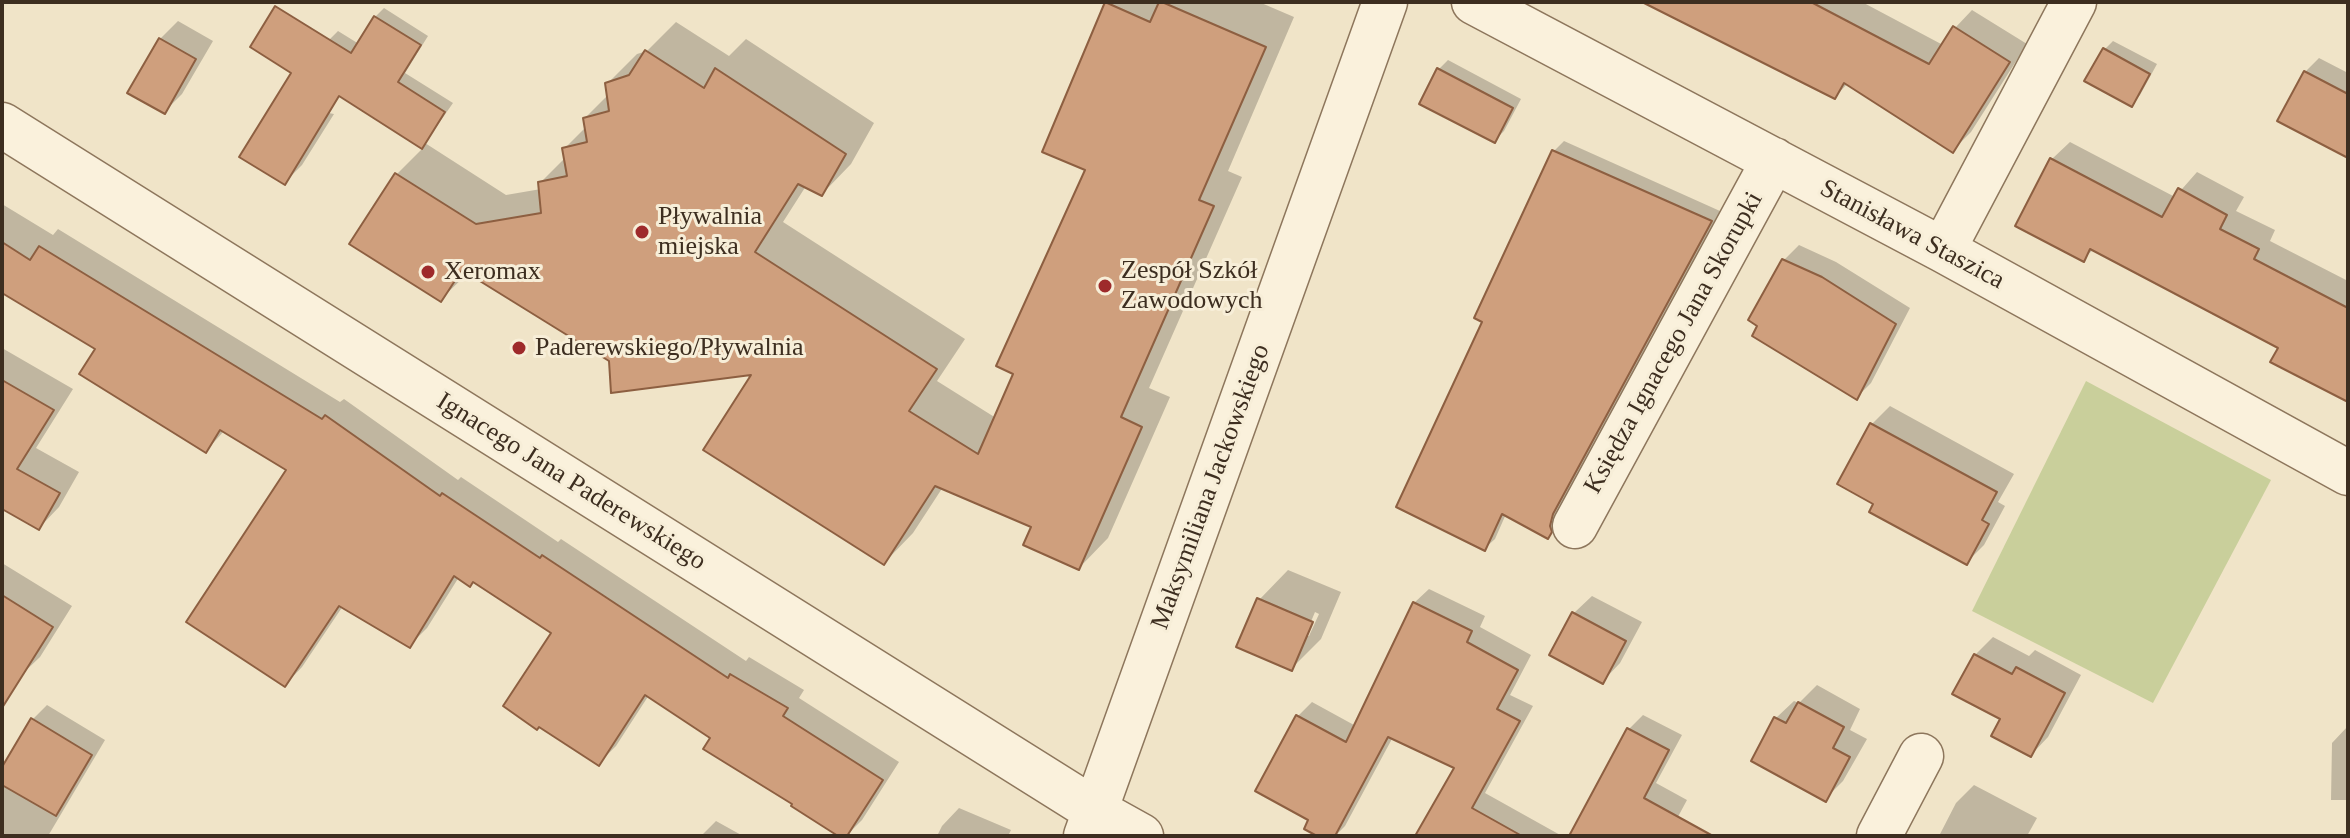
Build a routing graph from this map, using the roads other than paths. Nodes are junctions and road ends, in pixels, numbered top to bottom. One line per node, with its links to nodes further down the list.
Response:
1 (1385, 2): 10 (street, Maksymiliana Jackowskiego)
2 (1474, 2): 5 (street, Stanisława Staszica)
3 (2074, 2): 6 (street)
4 (2, 125): 10 (street, Ignacego Jana Paderewskiego)
5 (1774, 160): 6 (street, Stanisława Staszica); 8 (street, Księdza Ignacego Jana Skorupki)
6 (1943, 250): 7 (street, Stanisława Staszica)
7 (2348, 473)
8 (1575, 526)
9 (1921, 756): 12 (street)
10 (1091, 823): 11 (street, Ignacego Jana Paderewskiego)
11 (1141, 836)
12 (1879, 836)

